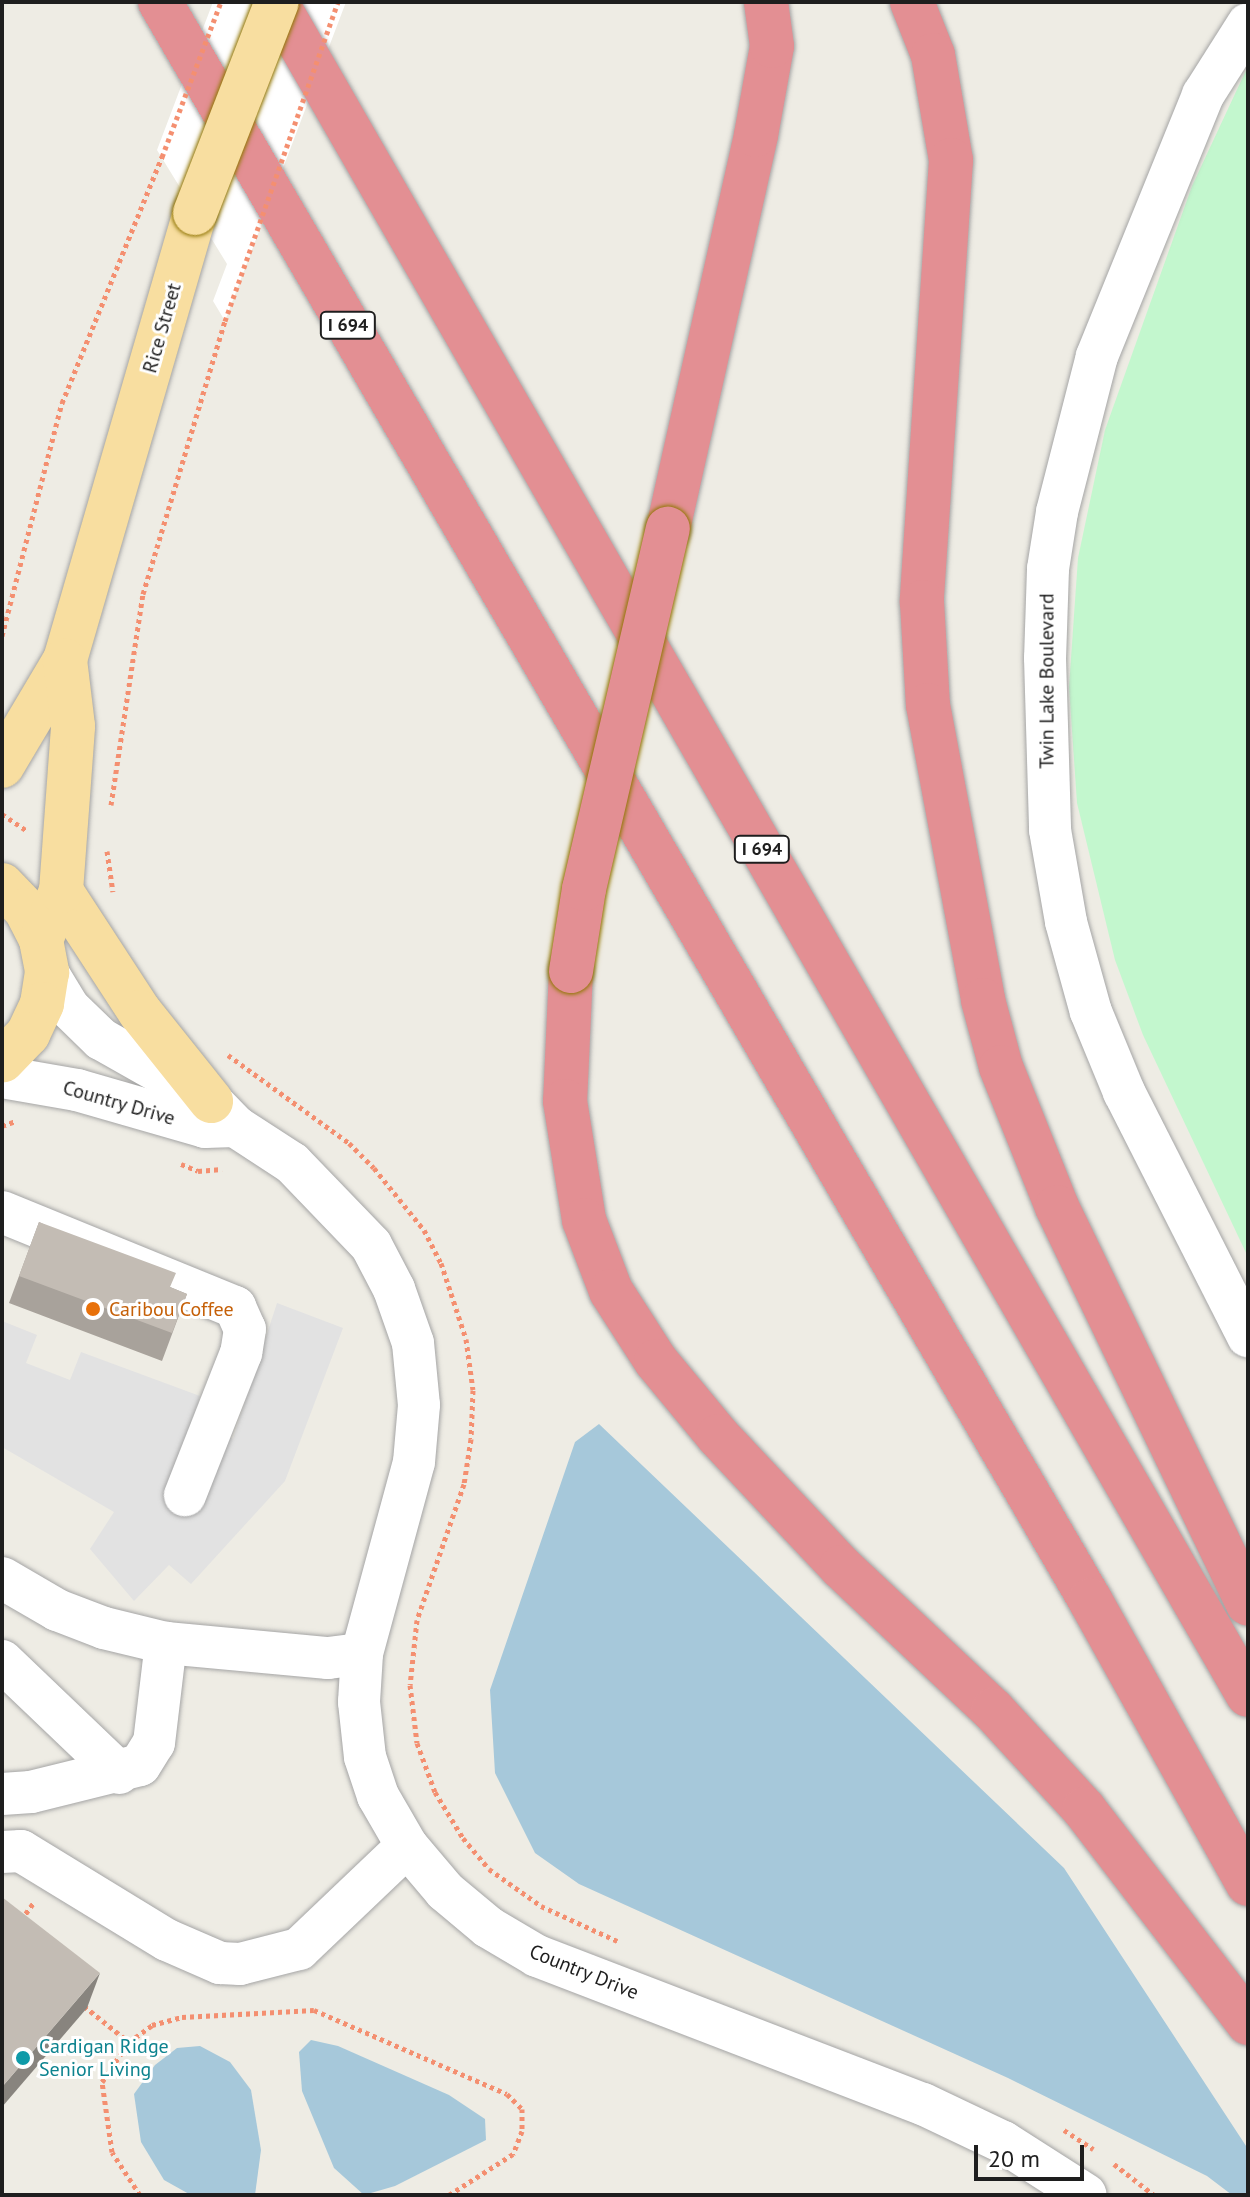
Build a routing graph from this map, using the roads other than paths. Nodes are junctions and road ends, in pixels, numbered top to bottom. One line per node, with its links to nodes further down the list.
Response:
1 (160, 2): 29 (highway, I 694)
2 (277, 2): 8 (main road, Rice Street, bridge); 24 (highway, I 694)
3 (766, 2): 30 (highway, bridge)
4 (912, 2): 7 (highway)
5 (925, 2): 7 (highway)
6 (1248, 24): 17 (street, Twin Lake Boulevard)
7 (933, 55): 20 (highway)
8 (65, 660): 9 (main road, Rice Street); 11 (main road, Rice Street)
9 (2, 766)
10 (2, 885): 12 (main road)
11 (61, 891): 12 (main road, Rice Street); 15 (main road)
12 (44, 956): 13 (main road, Rice Street); 15 (street, Country Drive)
13 (2, 1061)
14 (2, 1077): 15 (street, Country Drive)
15 (223, 1113): 22 (street, Country Drive)
16 (2, 1212): 18 (street)
17 (1248, 1336)
18 (185, 1495)
19 (2, 1578): 21 (street)
20 (1248, 1603)
21 (166, 1643): 22 (street); 25 (street)
22 (362, 1654): 27 (street, Country Drive)
23 (2, 1661): 25 (street)
24 (1248, 1695)
25 (119, 1773): 26 (street)
26 (2, 1794)
27 (407, 1846): 28 (street); 31 (street, Country Drive)
28 (2, 1852)
29 (1248, 1884)
30 (1248, 2023)
31 (1086, 2195)

